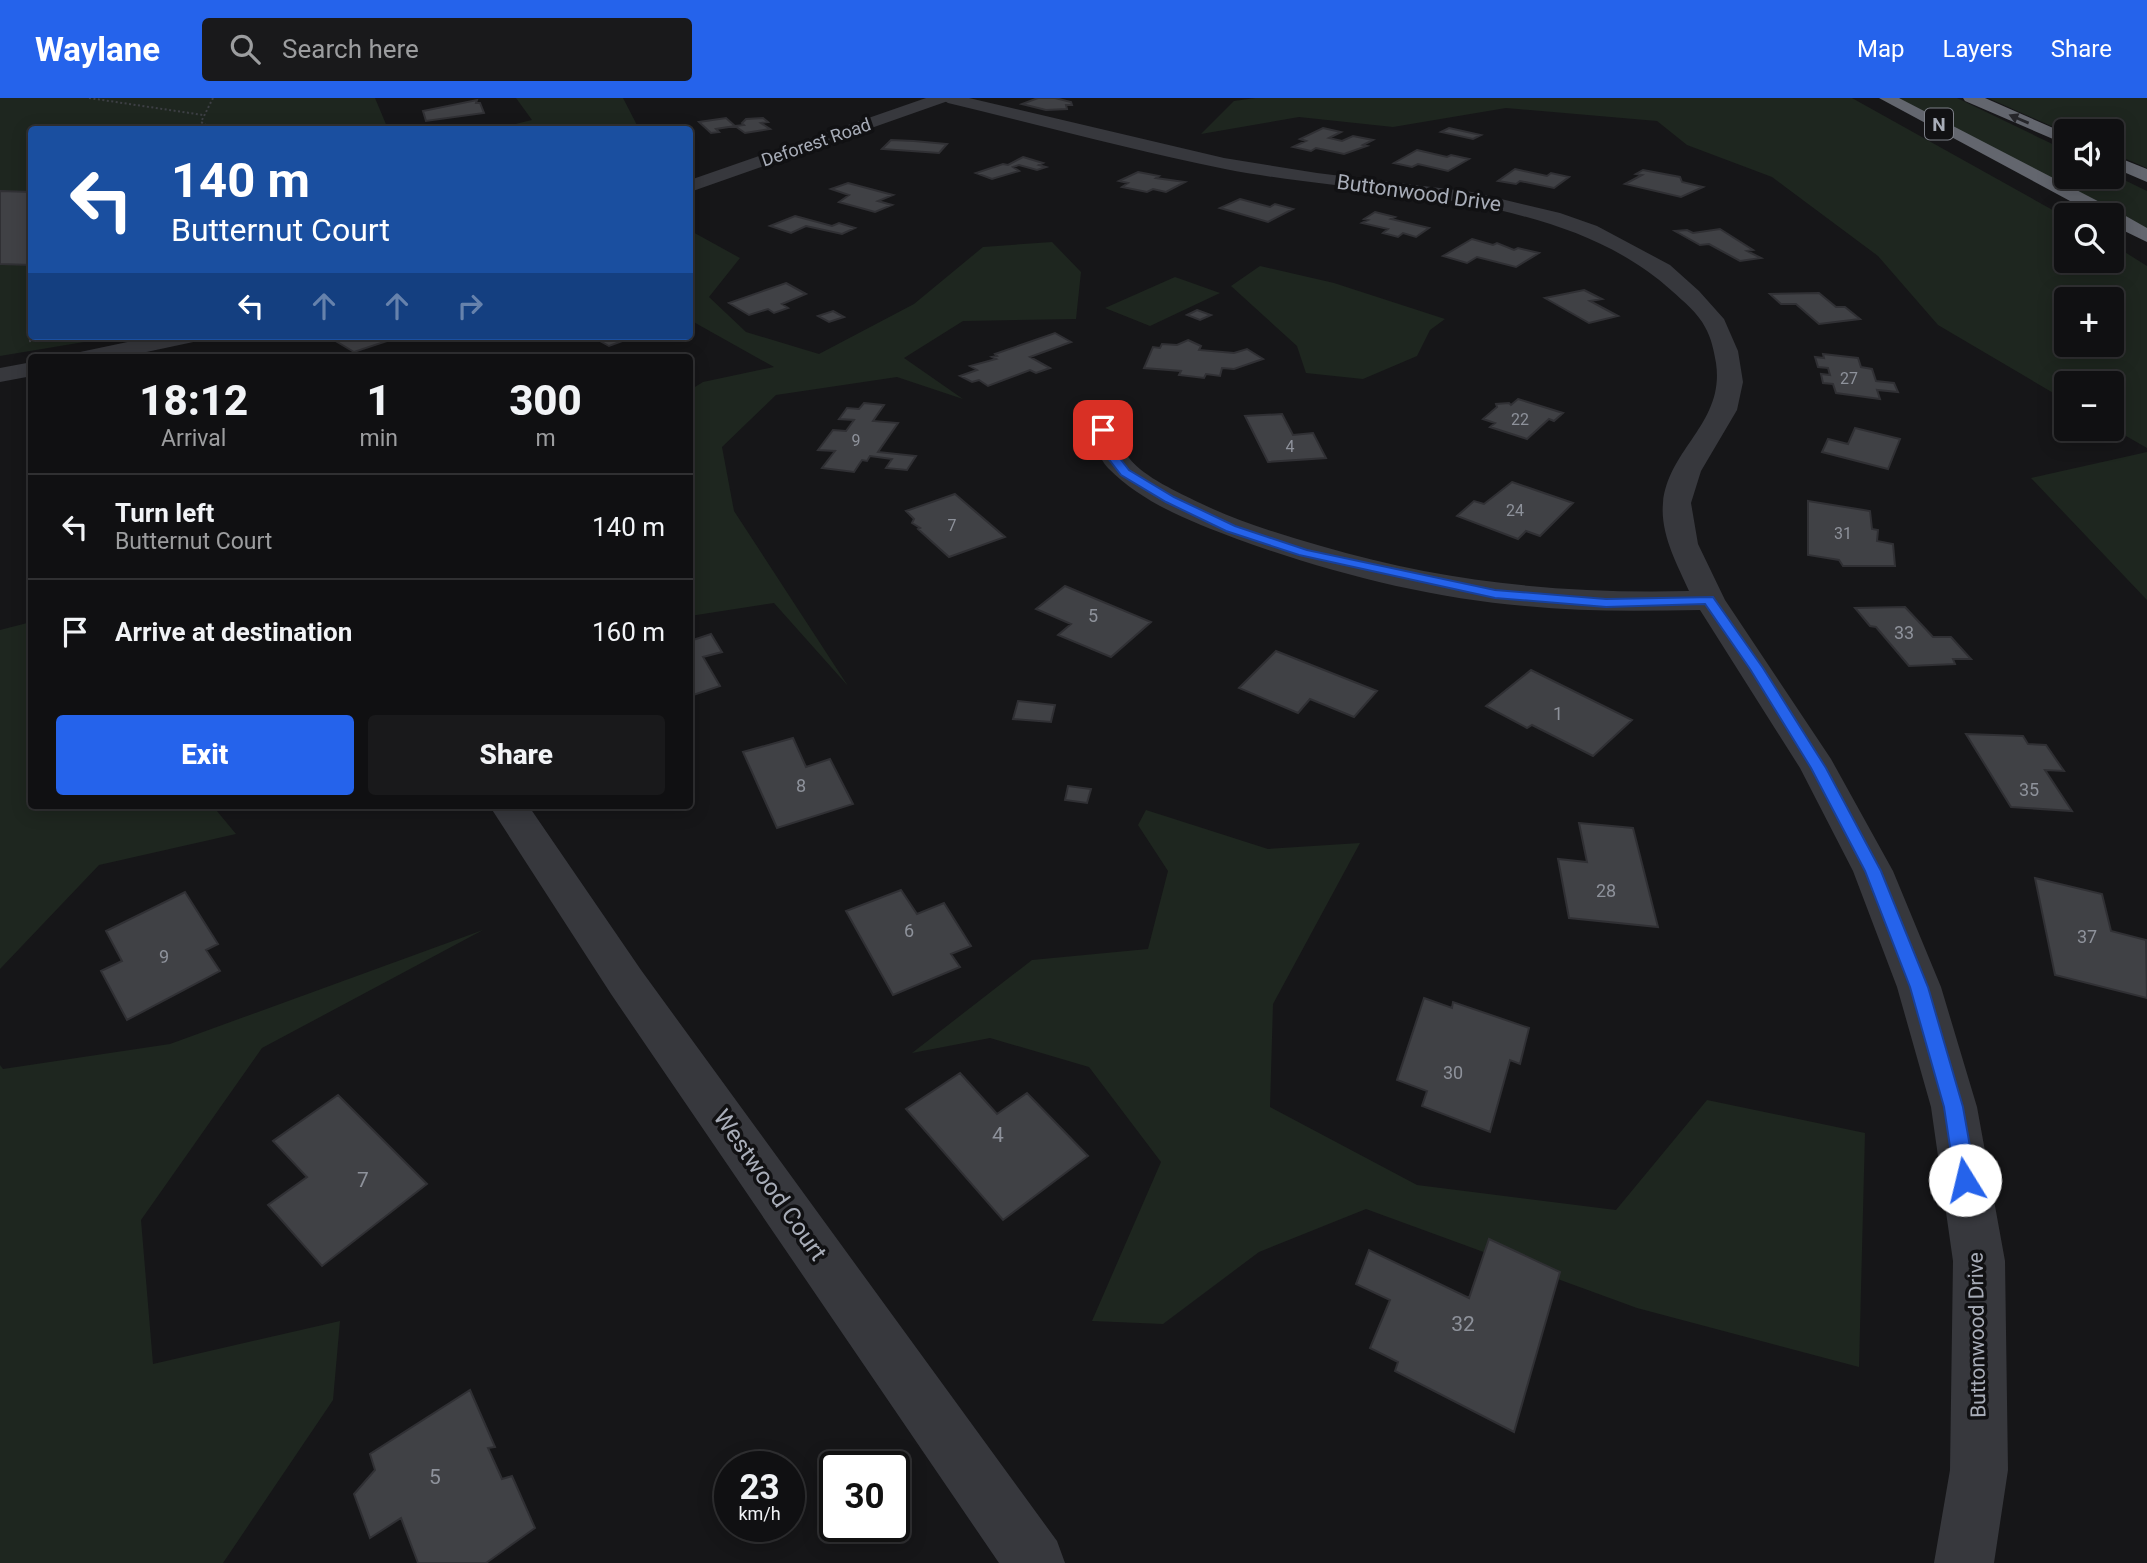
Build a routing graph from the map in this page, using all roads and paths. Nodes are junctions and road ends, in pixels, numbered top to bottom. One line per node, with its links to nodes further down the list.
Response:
1 (89, 98): 7 (path)
2 (213, 98): 7 (path)
3 (942, 98): 12 (street, Deforest Road)
4 (948, 98): 21 (street, Buttonwood Drive)
5 (1887, 98): 13 (highway, N)
6 (1971, 98): 9 (highway, N, one-way to 6)
7 (203, 115): 8 (path)
8 (208, 126)
9 (2054, 133)
10 (2124, 165): 11 (highway)
11 (2147, 176)
12 (693, 185)
13 (2086, 203)
14 (2124, 223): 15 (highway, N)
15 (2147, 236)
16 (171, 340): 17 (street)
17 (103, 354)
18 (28, 370): 19 (street)
19 (0, 375)
20 (1103, 430): 21 (street)
21 (1709, 600): 24 (street, Buttonwood Drive)
22 (512, 809): 23 (street, Westwood Court)
23 (1035, 1563)
24 (1964, 1563)

